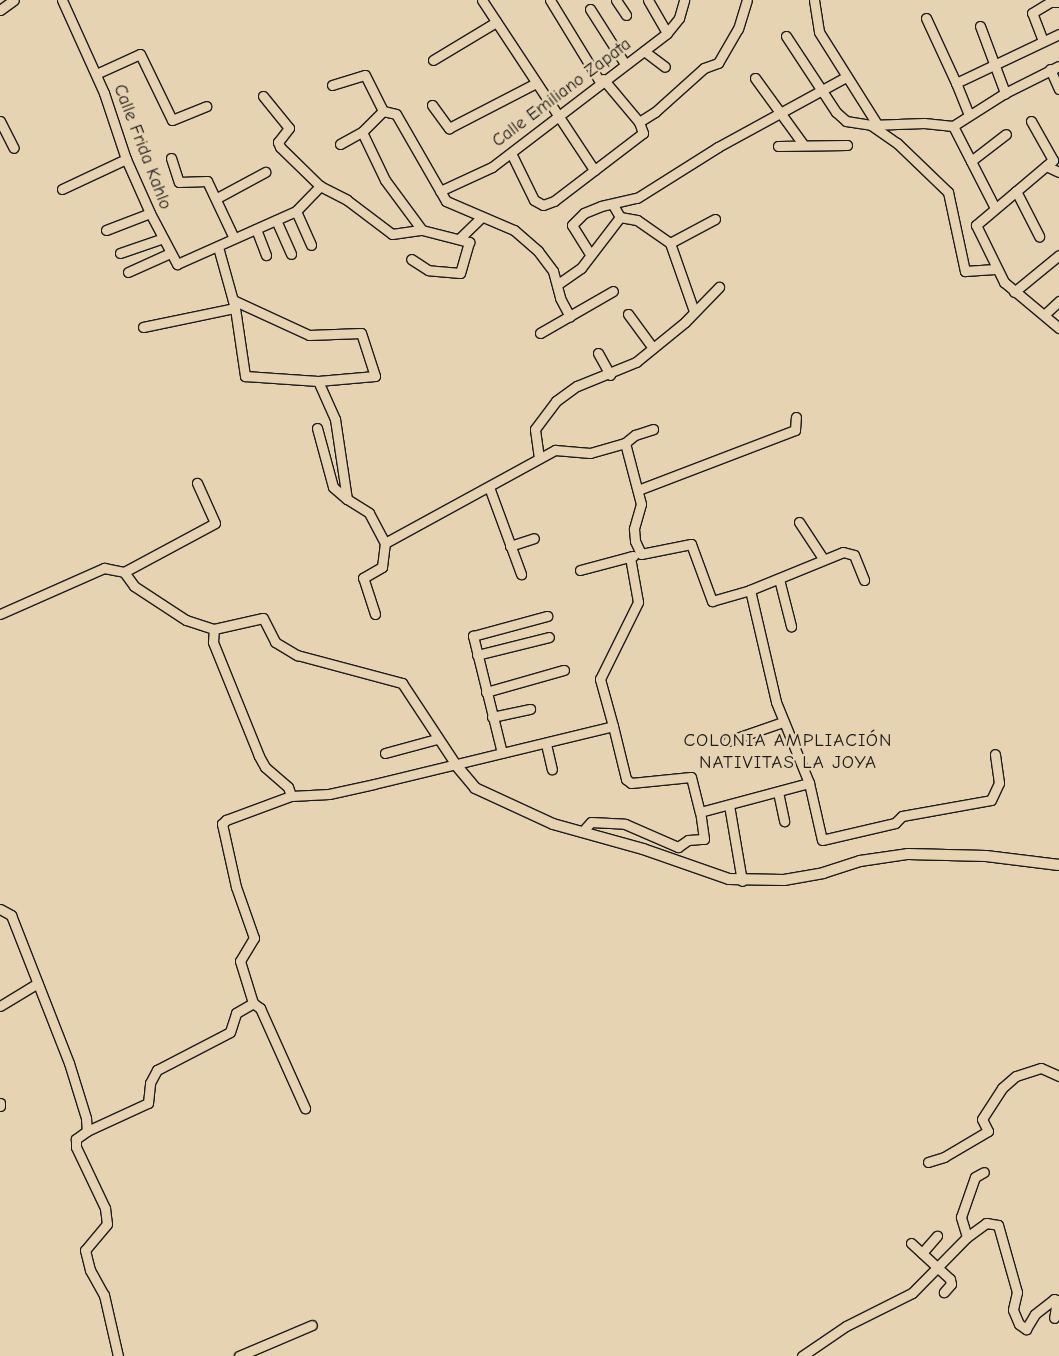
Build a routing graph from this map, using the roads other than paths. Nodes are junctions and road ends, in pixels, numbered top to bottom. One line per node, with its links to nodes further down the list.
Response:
1 (14, 0): 12 (street)
2 (62, 0): 28 (street, Calle Frida Kahlo)
3 (482, 0): 15 (street)
4 (550, 0): 31 (street)
5 (616, 0): 13 (street)
6 (648, 0): 17 (street)
7 (684, 0): 17 (street, Calle Emiliano Zapata)
8 (747, 0): 47 (street)
9 (816, 1): 29 (street)
10 (1059, 2): 20 (street)
11 (590, 9): 24 (street)
12 (0, 10)
13 (626, 15)
14 (926, 18): 32 (street)
15 (496, 22): 22 (street); 33 (street)
16 (980, 26): 23 (street)
17 (667, 33): 21 (street, Calle Emiliano Zapata)
18 (1059, 34): 20 (street)
19 (786, 36): 36 (street)
20 (1043, 41): 23 (street)
21 (644, 51): 24 (street, Calle Emiliano Zapata); 26 (street)
22 (433, 60)
23 (994, 63): 32 (street); 37 (street)
24 (625, 64): 31 (street, Calle Emiliano Zapata)
25 (1059, 66): 27 (street)
26 (665, 67)
27 (1050, 69): 35 (street); 37 (street)
28 (96, 74): 40 (street); 59 (street, Calle Frida Kahlo)
29 (846, 77): 36 (street); 48 (street)
30 (755, 78): 42 (street)
31 (601, 81): 44 (street, Calle Emiliano Zapata); 47 (street)
32 (956, 83): 43 (street)
33 (536, 84): 39 (street); 44 (street)
34 (332, 85): 41 (street)
35 (1059, 89)
36 (822, 90): 42 (street); 48 (street)
37 (1005, 93): 43 (street)
38 (263, 96): 65 (street)
39 (432, 105)
40 (206, 106)
41 (383, 111): 50 (street); 67 (street)
42 (783, 114): 53 (street); 70 (street)
43 (969, 115): 49 (street)
44 (558, 116): 57 (street, Calle Emiliano Zapata); 62 (street)
45 (0, 121): 56 (street)
46 (1031, 121): 61 (street)
47 (639, 122): 62 (street)
48 (874, 125): 49 (street); 95 (street)
49 (953, 126): 60 (street)
50 (362, 132): 52 (street); 80 (street)
51 (1006, 134): 60 (street)
52 (340, 144)
53 (803, 144): 54 (street); 55 (street)
54 (847, 145)
55 (778, 146)
56 (14, 148)
57 (511, 153): 62 (street); 67 (street, Calle Emiliano Zapata)
58 (171, 158): 69 (street)
59 (126, 159): 66 (street); 73 (street, Calle Frida Kahlo)
60 (971, 161): 71 (street)
61 (1046, 166): 64 (street); 68 (street)
62 (594, 170)
63 (265, 172): 69 (street)
64 (1059, 172)
65 (320, 186): 72 (street); 80 (street)
66 (62, 189)
67 (440, 191): 74 (street)
68 (1016, 191): 71 (street); 81 (street)
69 (217, 198): 82 (street)
70 (613, 205): 75 (street); 91 (street)
71 (995, 208): 95 (street)
72 (296, 212): 77 (street); 86 (street)
73 (150, 213): 79 (street); 84 (street, Calle Frida Kahlo)
74 (482, 217): 83 (street); 97 (street)
75 (620, 217): 85 (street); 91 (street)
76 (715, 219): 85 (street)
77 (276, 220): 78 (street); 90 (street)
78 (256, 229): 82 (street); 92 (street)
79 (106, 230)
80 (422, 230): 83 (street)
81 (1039, 236)
82 (234, 238): 87 (street)
83 (460, 238): 94 (street)
84 (161, 239): 88 (street); 89 (street, Calle Frida Kahlo)
85 (670, 243): 103 (street)
86 (311, 245)
87 (218, 247): 89 (street); 102 (street)
88 (120, 253)
89 (170, 253): 96 (street)
90 (291, 254)
91 (590, 254): 97 (street)
92 (266, 255)
93 (1059, 255): 100 (street)
94 (411, 259)
95 (995, 269): 100 (street)
96 (128, 272)
97 (558, 284): 106 (street)
98 (719, 287): 103 (street)
99 (613, 291): 106 (street)
100 (1014, 292): 105 (street)
101 (1059, 301): 105 (street)
102 (234, 304): 107 (street); 113 (street); 113 (street)
103 (694, 311): 110 (street)
104 (628, 314): 110 (street)
105 (1044, 315): 108 (street)
106 (570, 317): 109 (street)
107 (143, 327)
108 (1059, 328)
109 (540, 333)
110 (653, 348): 112 (street)
111 (598, 353): 112 (street)
112 (610, 375): 118 (street)
113 (318, 381): 122 (street)
114 (796, 417): 121 (street)
115 (317, 428): 122 (street)
116 (653, 429): 117 (street)
117 (626, 443): 118 (street); 121 (street)
118 (539, 458): 120 (street)
119 (197, 483): 131 (street)
120 (489, 487): 125 (street); 126 (street)
121 (638, 490): 127 (street)
122 (347, 499): 125 (street)
123 (799, 522): 129 (street)
124 (534, 538): 126 (street)
125 (385, 543): 137 (street)
126 (510, 546): 132 (street)
127 (641, 554): 128 (street); 135 (street)
128 (630, 557): 130 (street); 148 (street)
129 (824, 560): 133 (street); 134 (street)
130 (580, 570)
131 (124, 572): 136 (street); 140 (street)
132 (521, 574)
133 (779, 579): 135 (street); 139 (street)
134 (864, 580)
135 (750, 590): 147 (street)
136 (0, 614)
137 (375, 614)
138 (547, 616): 142 (street)
139 (791, 626)
140 (214, 629): 149 (street); 159 (street)
141 (549, 637): 142 (street)
142 (477, 655): 144 (street)
143 (564, 670): 144 (street)
144 (486, 692): 146 (street)
145 (530, 709): 146 (street)
146 (492, 717): 153 (street)
147 (783, 722): 150 (street); 157 (street)
148 (613, 726): 151 (street); 161 (street)
149 (437, 739): 152 (street); 155 (street)
150 (728, 741)
151 (546, 744): 153 (street); 156 (street)
152 (385, 753)
153 (502, 753): 155 (street)
154 (995, 754): 157 (street)
155 (456, 765): 159 (street); 163 (street)
156 (552, 769)
157 (809, 783): 158 (street)
158 (778, 792): 160 (street); 162 (street)
159 (291, 796): 168 (street)
160 (729, 805): 161 (street); 165 (street)
161 (700, 812): 163 (street)
162 (784, 822)
163 (582, 832): 165 (street)
164 (1059, 865): 165 (street)
165 (742, 880)
166 (0, 910): 167 (street)
167 (38, 983): 169 (street); 172 (street)
168 (253, 1003): 171 (street); 172 (street)
169 (0, 1006)
170 (1059, 1076): 173 (street)
171 (304, 1108)
172 (87, 1131): 183 (street)
173 (928, 1162)
174 (984, 1172): 176 (street)
175 (937, 1236): 178 (street)
176 (967, 1237): 179 (street); 181 (street)
177 (911, 1243): 178 (street)
178 (922, 1253): 179 (street)
179 (937, 1266): 180 (street); 185 (street)
180 (944, 1292)
181 (1054, 1318)
182 (312, 1325): 184 (street)
183 (118, 1356)
184 (239, 1356)
185 (802, 1356)

